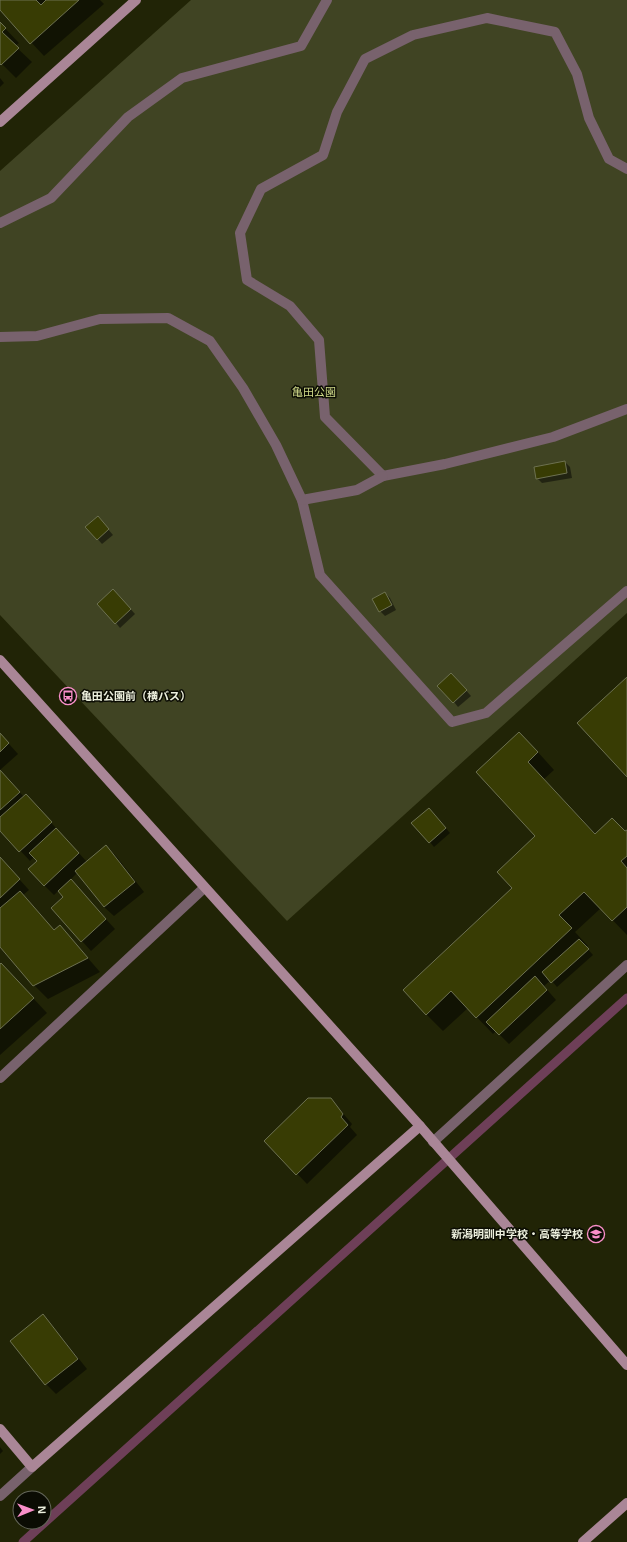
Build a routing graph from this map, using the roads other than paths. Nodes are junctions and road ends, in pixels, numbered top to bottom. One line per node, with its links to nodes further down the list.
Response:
1 (136, 0): 3 (street)
2 (327, 0): 5 (street)
3 (0, 122)
4 (627, 169): 8 (street)
5 (0, 223)
6 (0, 337): 9 (street)
7 (627, 409): 8 (street)
8 (383, 476): 9 (street)
9 (302, 500): 10 (street)
10 (627, 592)
11 (0, 660): 12 (street)
12 (204, 888): 14 (street); 15 (street)
13 (627, 965): 16 (street)
14 (0, 1078)
15 (420, 1126): 16 (street); 19 (street)
16 (433, 1142): 17 (street)
17 (627, 1365)
18 (0, 1429): 19 (street)
19 (32, 1467): 20 (street)
20 (0, 1496)
21 (627, 1503): 22 (street)
22 (584, 1542)

